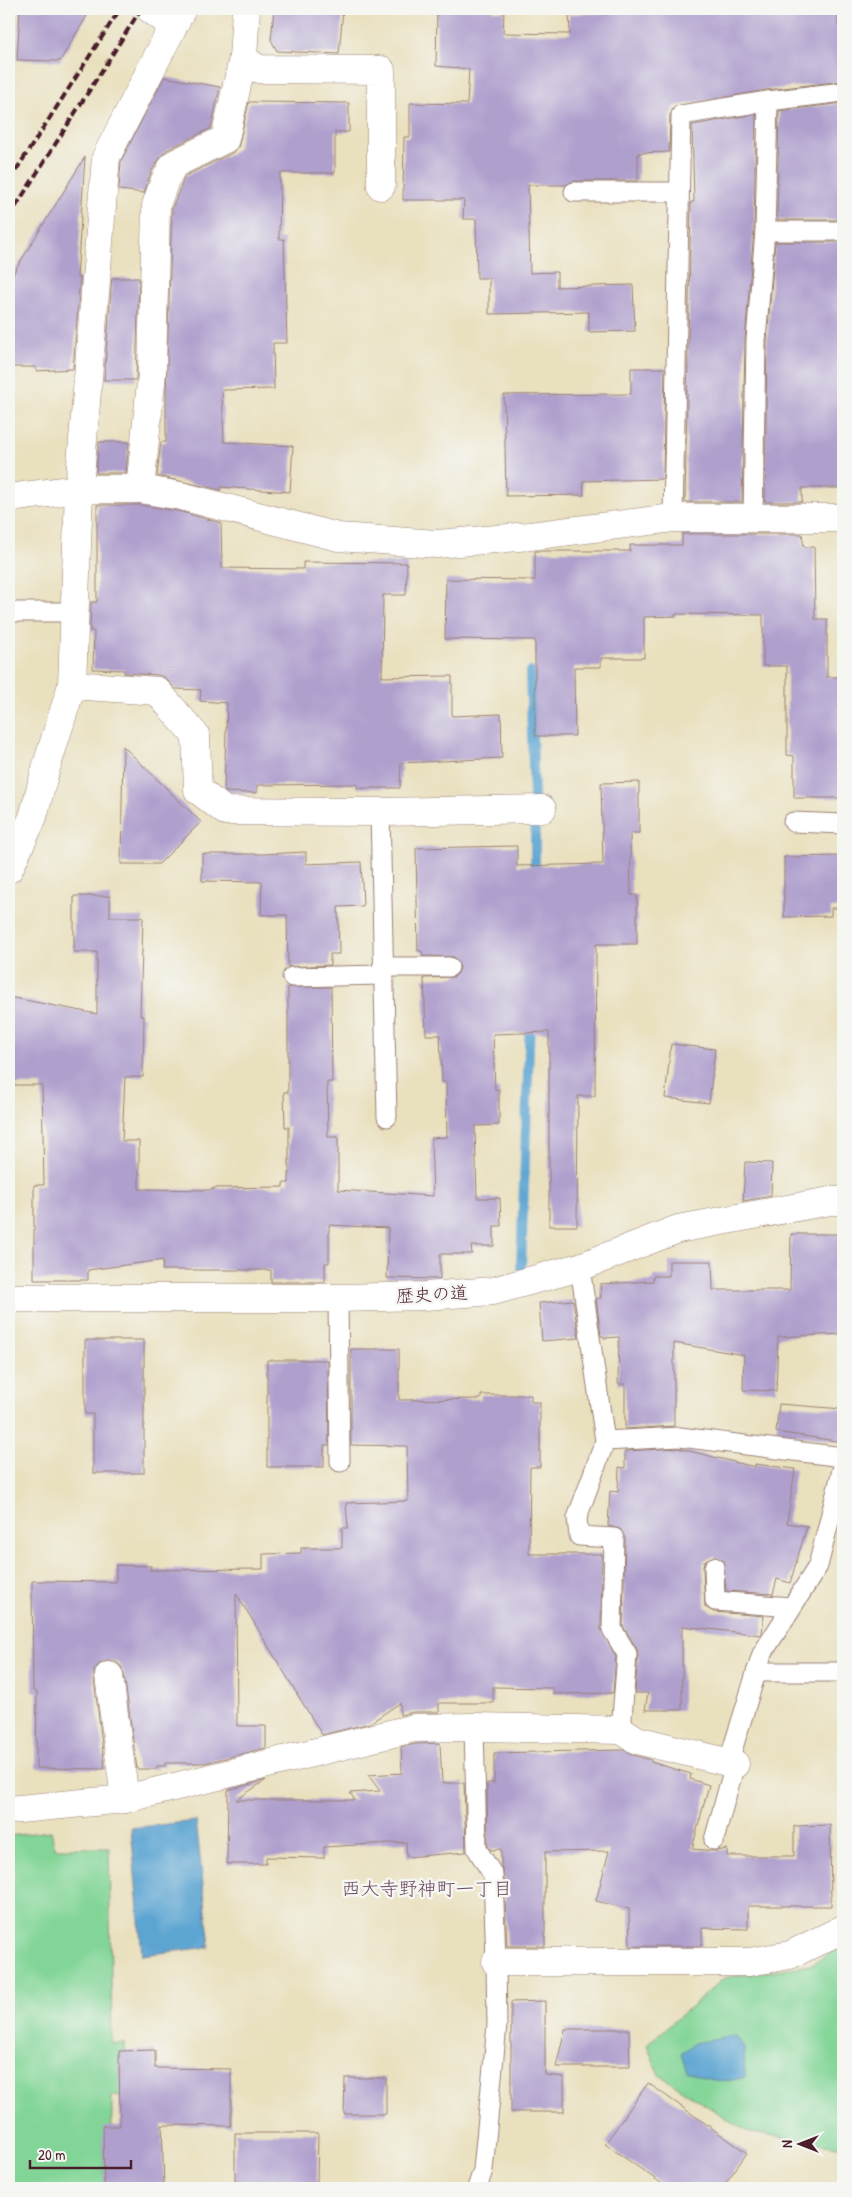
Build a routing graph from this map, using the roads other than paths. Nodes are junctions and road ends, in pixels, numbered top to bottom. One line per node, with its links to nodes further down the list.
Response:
1 (150, 9): 3 (street)
2 (246, 9): 4 (street)
3 (177, 17): 12 (street)
4 (243, 58): 7 (street); 13 (street)
5 (843, 92): 6 (lane)
6 (768, 101): 9 (lane); 10 (lane)
7 (381, 186)
8 (574, 192): 9 (lane)
9 (679, 192): 15 (lane)
10 (766, 231): 11 (lane); 16 (lane)
11 (843, 231)
12 (79, 489): 13 (street); 14 (street); 19 (street)
13 (140, 489): 15 (street)
14 (9, 498)
15 (673, 518): 16 (street)
16 (752, 518): 17 (street)
17 (843, 518)
18 (9, 612): 19 (lane)
19 (75, 612): 20 (street)
20 (72, 685): 22 (street); 25 (street)
21 (530, 809): 22 (street)
22 (380, 812): 27 (lane)
23 (793, 822): 24 (lane)
24 (843, 824)
25 (9, 868)
26 (449, 967): 27 (lane)
27 (382, 971): 28 (lane); 29 (lane)
28 (292, 977)
29 (387, 1117)
30 (843, 1201): 31 (street, 歴史の道)
31 (580, 1267): 33 (street, 歴史の道); 34 (lane)
32 (9, 1298): 33 (street, 歴史の道)
33 (338, 1298): 36 (lane)
34 (605, 1441): 35 (lane); 44 (lane)
35 (843, 1457)
36 (340, 1462)
37 (843, 1466): 39 (lane)
38 (714, 1567): 39 (lane)
39 (791, 1607): 40 (lane)
40 (756, 1672): 41 (lane); 45 (lane)
41 (843, 1672)
42 (109, 1676): 46 (street)
43 (474, 1727): 44 (street); 46 (street); 50 (lane)
44 (621, 1730): 45 (street)
45 (735, 1764): 48 (lane)
46 (125, 1799): 47 (street)
47 (9, 1810)
48 (714, 1840)
49 (843, 1929): 50 (street)
50 (496, 1962): 51 (lane)
51 (478, 2188)

